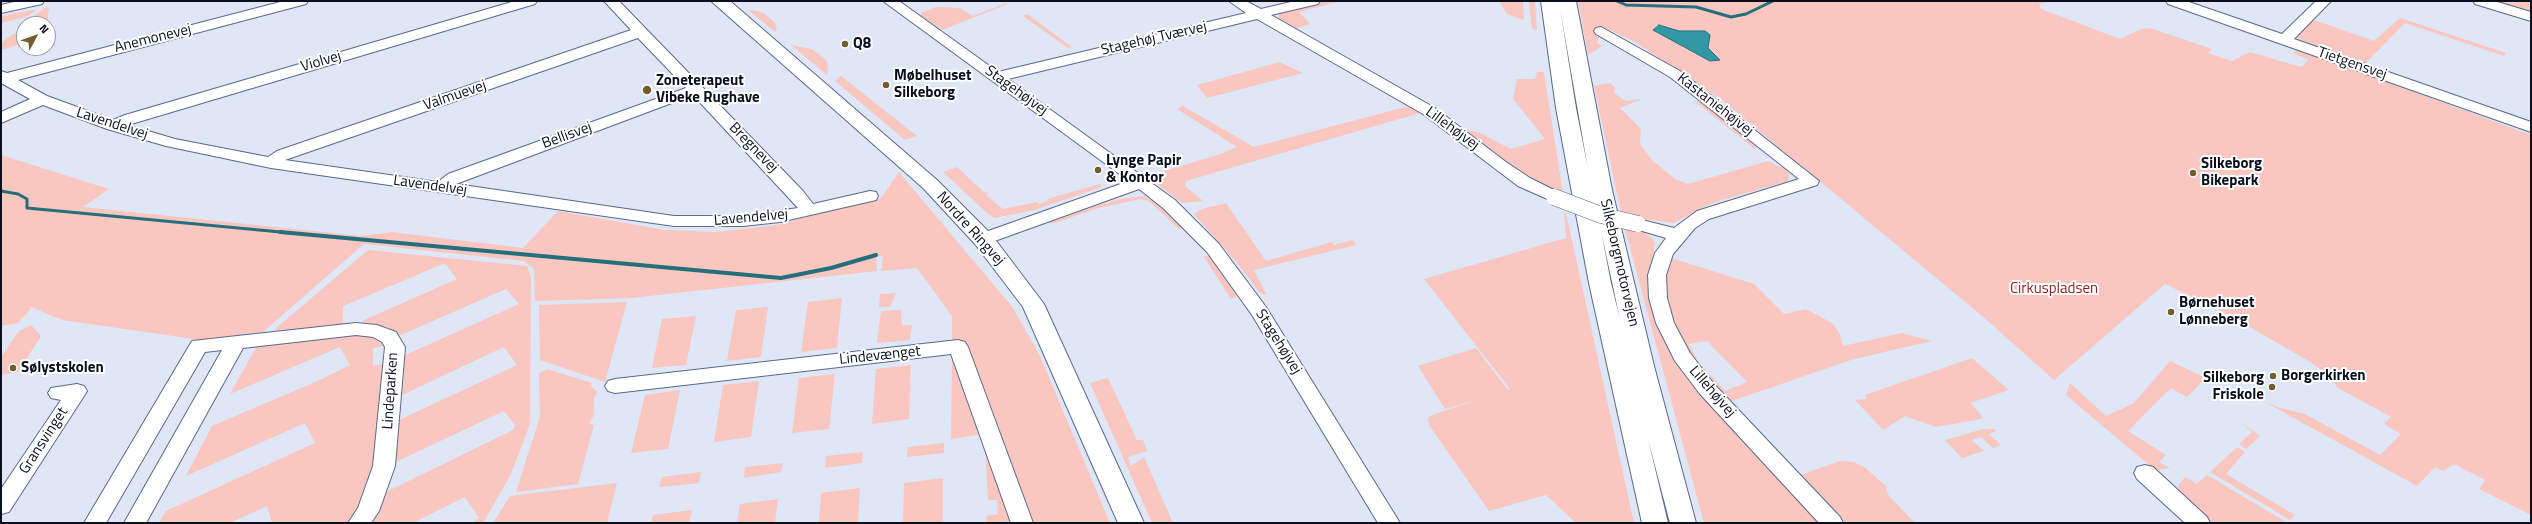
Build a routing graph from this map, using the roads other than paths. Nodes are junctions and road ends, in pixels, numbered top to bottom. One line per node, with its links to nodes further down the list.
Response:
1 (37, 1): 14 (street)
2 (301, 1): 20 (street, Anemonevej)
3 (530, 1): 25 (street, Violvej)
4 (611, 1): 17 (street, Bregnevej)
5 (720, 1): 34 (main road, Nordre Ringvej)
6 (890, 1): 21 (street, Stagehøjvej)
7 (1236, 1): 15 (street, Lillehøjvej)
8 (1313, 1): 15 (street, Stagehøj Tværvej)
9 (1550, 1): 46 (main road, Silkeborgmotorvejen)
10 (1567, 1): 47 (main road, Silkeborgmotorvejen)
11 (2173, 1): 19 (street, Tietgensvej)
12 (2324, 1): 19 (street)
13 (2480, 1): 16 (street)
14 (1, 9)
15 (1259, 14): 21 (street, Stagehøj Tværvej); 33 (street, Lillehøjvej, bridge)
16 (2531, 17)
17 (641, 32): 22 (street, Bregnevej); 27 (street, Valmuevej)
18 (1605, 37): 28 (street, Kastaniehøjvej)
19 (2284, 40): 26 (street, Tietgensvej)
20 (3, 77): 23 (street, Lavendelvej)
21 (996, 77): 29 (street, Stagehøjvej)
22 (696, 89): 30 (street, Bellisvej); 32 (street, Bregnevej)
23 (42, 99): 24 (street); 25 (street, Lavendelvej)
24 (1, 118)
25 (113, 126): 27 (street, Lavendelvej)
26 (2531, 127)
27 (271, 163): 30 (street, Lavendelvej)
28 (1811, 181): 33 (street, Lillehøjvej)
29 (1141, 182): 34 (street); 45 (street, Stagehøjvej)
30 (440, 188): 32 (street, Lavendelvej)
31 (870, 196): 32 (street, Lavendelvej)
32 (809, 212)
33 (1677, 235): 48 (street, Lillehøjvej)
34 (983, 239): 44 (main road, Nordre Ringvej)
35 (236, 341): 40 (street, Lindeparken); 41 (street); 42 (street, Lindeparken)
36 (615, 386): 43 (street, Lindevænget)
37 (58, 393): 39 (street, Gransvinget)
38 (2145, 474): 49 (street)
39 (1, 506)
40 (95, 523)
41 (135, 523)
42 (359, 523)
43 (1022, 523)
44 (1131, 523)
45 (1388, 523)
46 (1655, 523)
47 (1682, 523)
48 (1832, 523)
49 (2199, 523)

